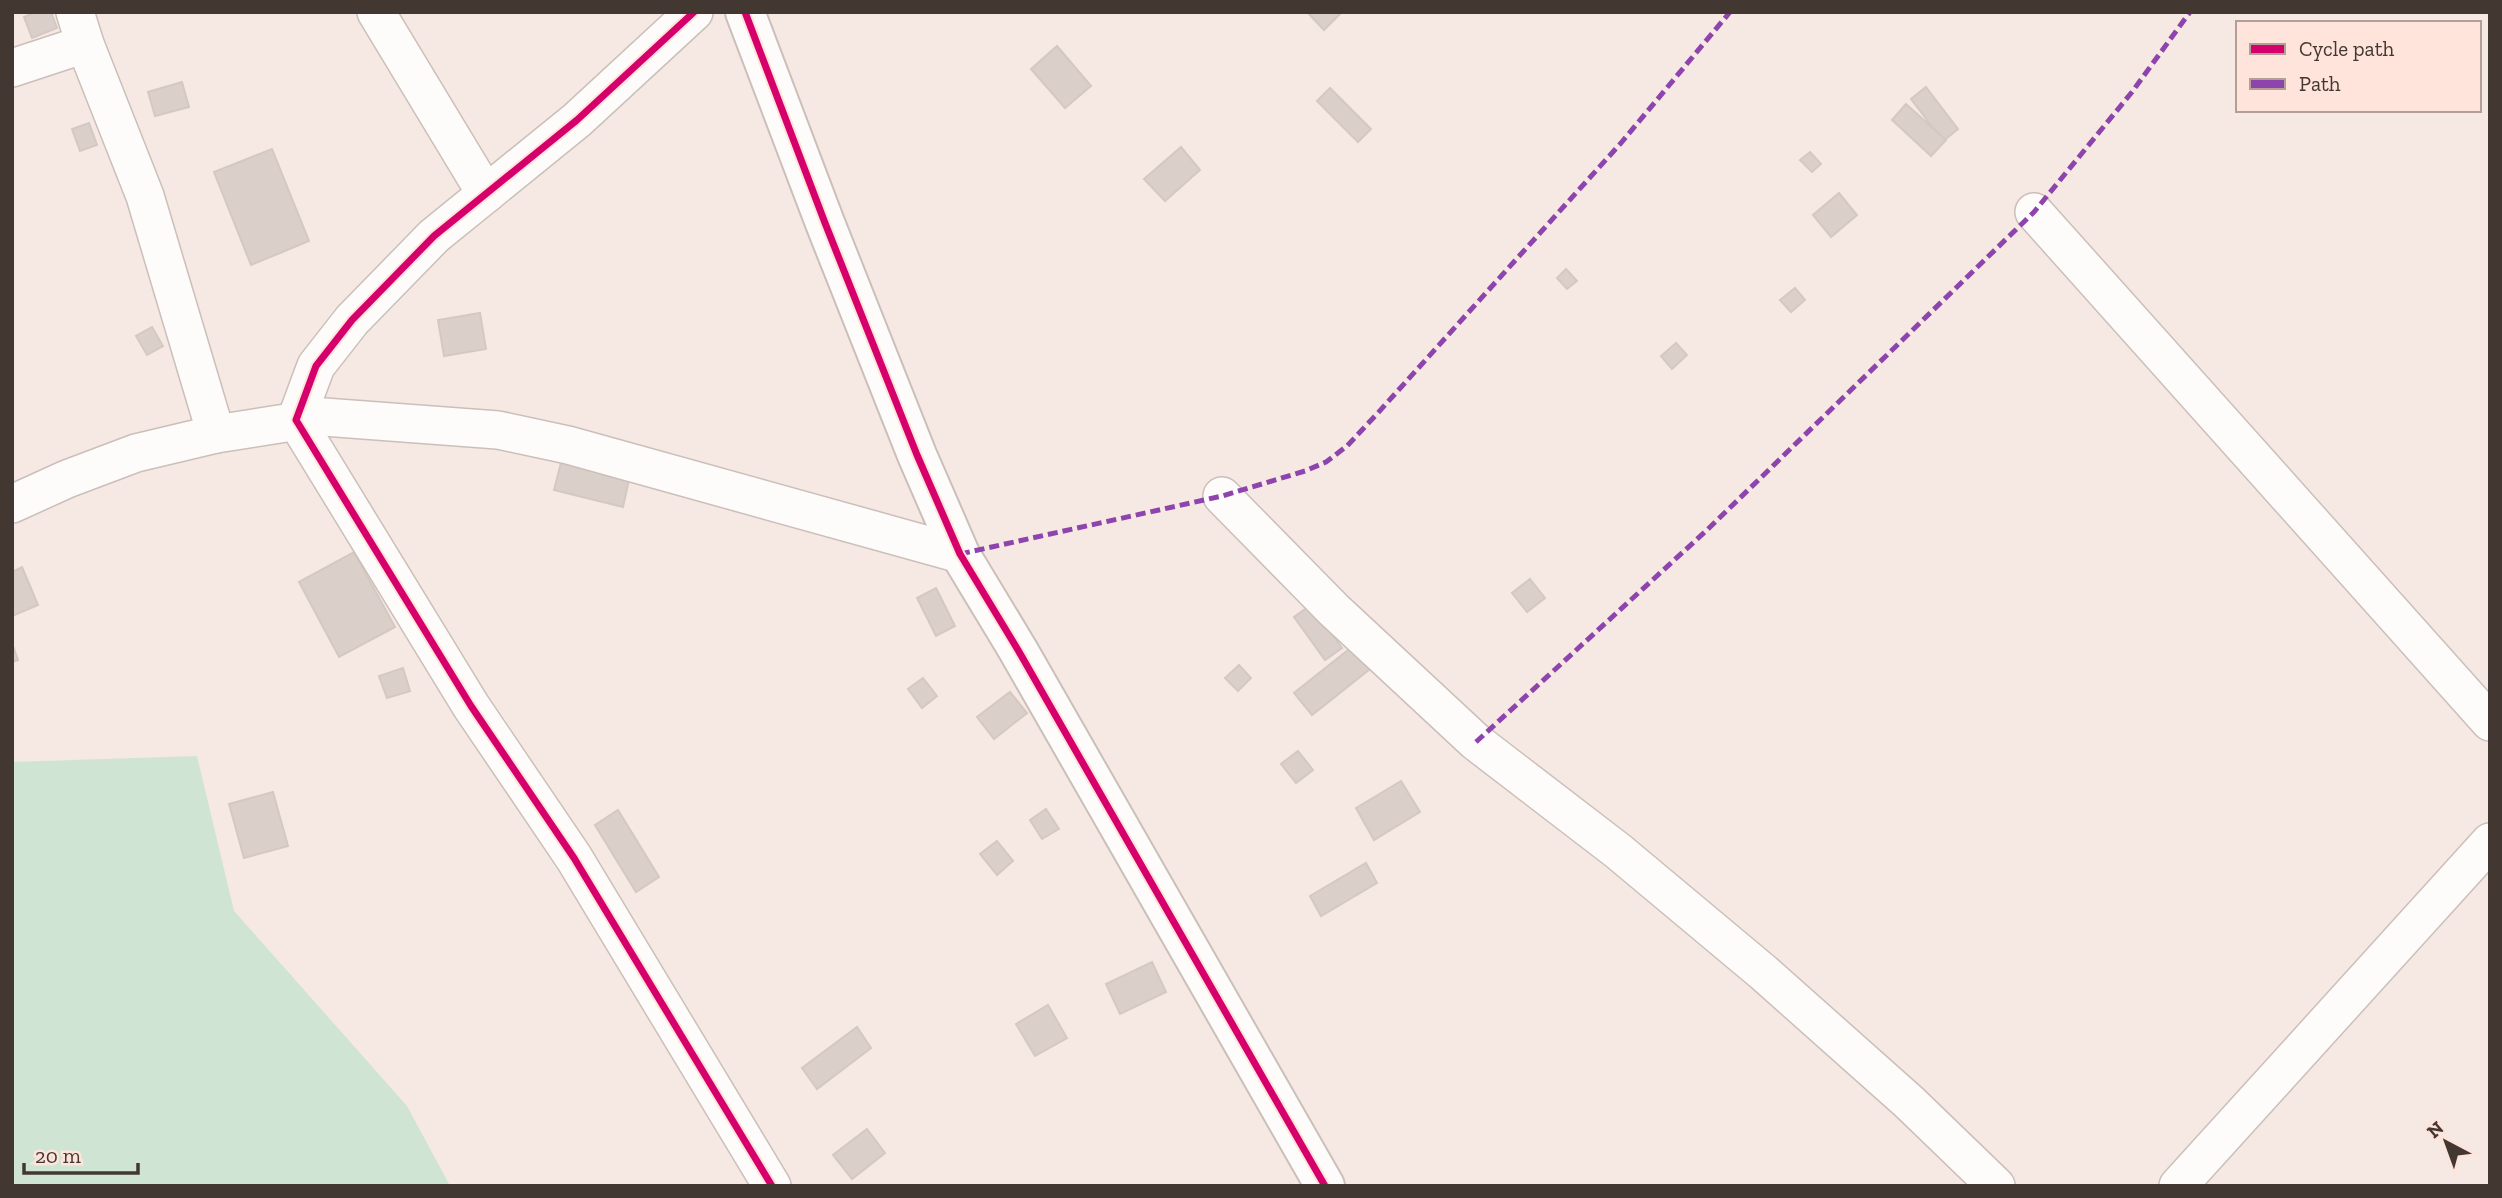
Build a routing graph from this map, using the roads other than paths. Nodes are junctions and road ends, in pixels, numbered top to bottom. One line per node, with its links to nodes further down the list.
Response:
1 (376, 12): 6 (street)
2 (694, 12): 6 (street)
3 (745, 12): 12 (street)
4 (80, 28): 5 (street); 9 (street)
5 (12, 68)
6 (486, 194): 8 (street)
7 (2034, 212): 13 (street)
8 (296, 420): 9 (street); 12 (street); 15 (street)
9 (216, 434): 11 (street)
10 (1222, 496): 17 (street)
11 (12, 504)
12 (960, 554): 16 (street)
13 (2490, 722)
14 (2490, 842): 18 (street)
15 (772, 1186)
16 (1325, 1186)
17 (1996, 1186)
18 (2178, 1186)

